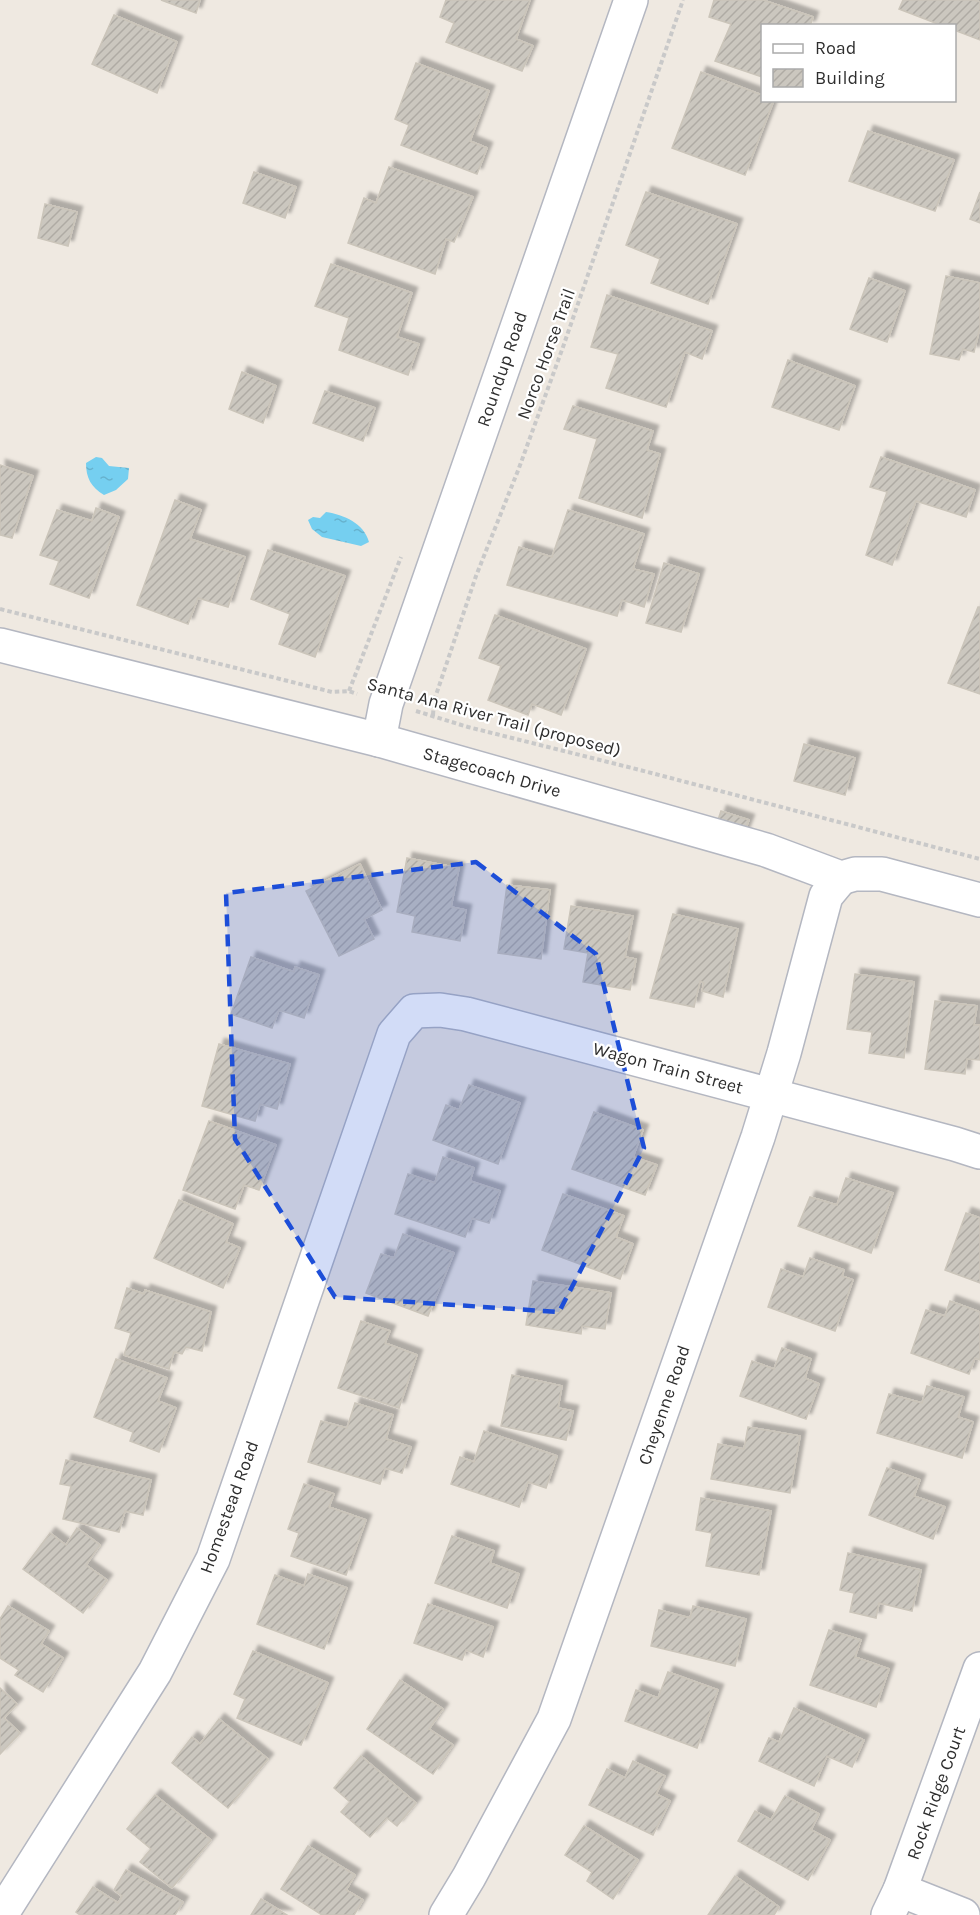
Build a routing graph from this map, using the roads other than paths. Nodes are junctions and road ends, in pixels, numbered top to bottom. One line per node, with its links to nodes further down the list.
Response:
1 (631, 0): 3 (street, Roundup Road)
2 (0, 645): 3 (street, Stagecoach Drive)
3 (379, 740): 4 (street, Stagecoach Drive)
4 (841, 878): 5 (street, Stagecoach Drive); 7 (street, Cheyenne Road)
5 (980, 900)
6 (383, 1064): 7 (street, Wagon Train Street); 11 (street, Homestead Road)
7 (771, 1096): 8 (street, Wagon Train Street); 12 (street, Cheyenne Road)
8 (980, 1152)
9 (980, 1669): 10 (street, Rock Ridge Court)
10 (894, 1902): 13 (street)
11 (0, 1915)
12 (446, 1915)
13 (963, 1915)

